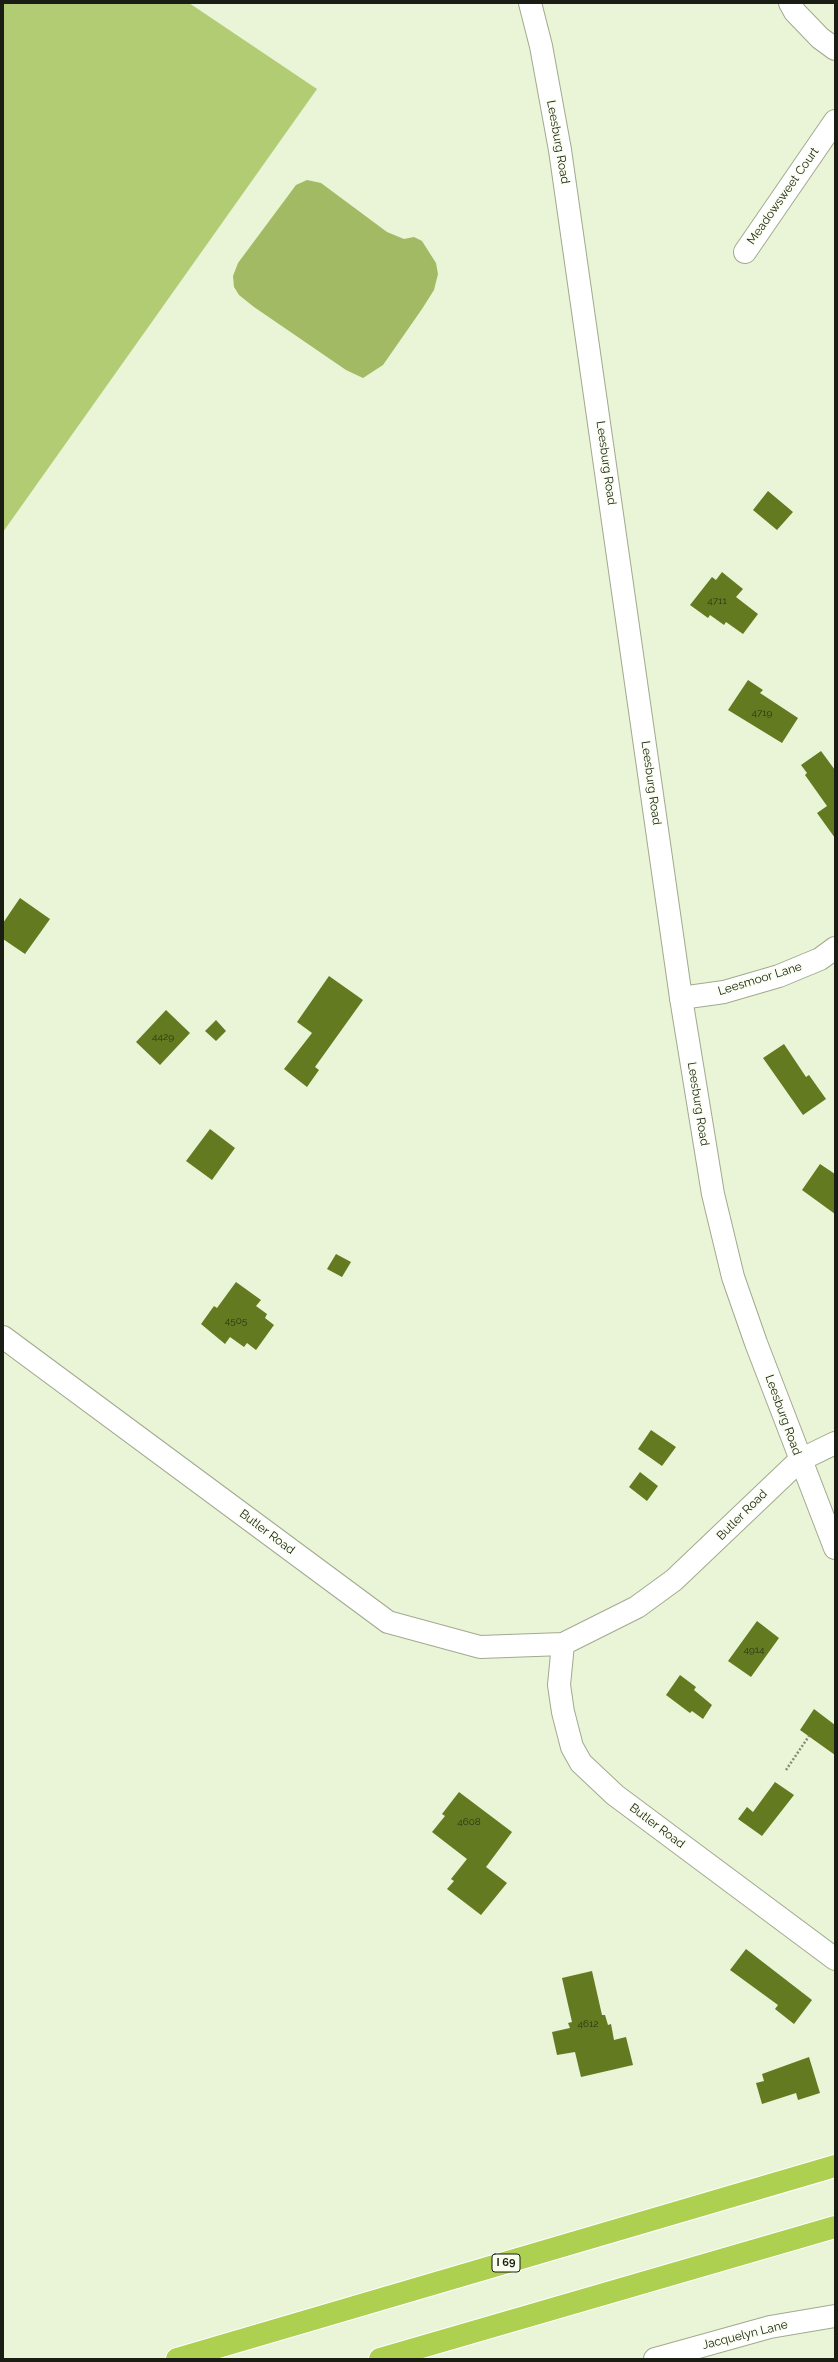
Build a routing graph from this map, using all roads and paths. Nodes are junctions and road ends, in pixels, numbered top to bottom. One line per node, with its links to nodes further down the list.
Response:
1 (530, 3): 7 (street, Leesburg Road)
2 (790, 3): 3 (street)
3 (835, 49)
4 (835, 121): 5 (street, Meadowsweet Court)
5 (745, 252)
6 (835, 948): 7 (street, Leesmoor Lane)
7 (681, 998): 10 (street, Leesburg Road)
8 (3, 1336): 12 (street, Butler Road)
9 (835, 1443): 10 (street, Butler Road)
10 (800, 1460): 11 (street, Leesburg Road); 12 (street, Butler Road)
11 (835, 1548)
12 (563, 1644): 15 (street, Butler Road)
13 (809, 1736): 14 (path)
14 (786, 1770)
15 (835, 1959)
16 (835, 2166): 19 (highway, I 69)
17 (835, 2227): 20 (highway)
18 (835, 2316): 21 (street, Jacquelyn Lane)
19 (177, 2359)
20 (380, 2359)
21 (655, 2359)

